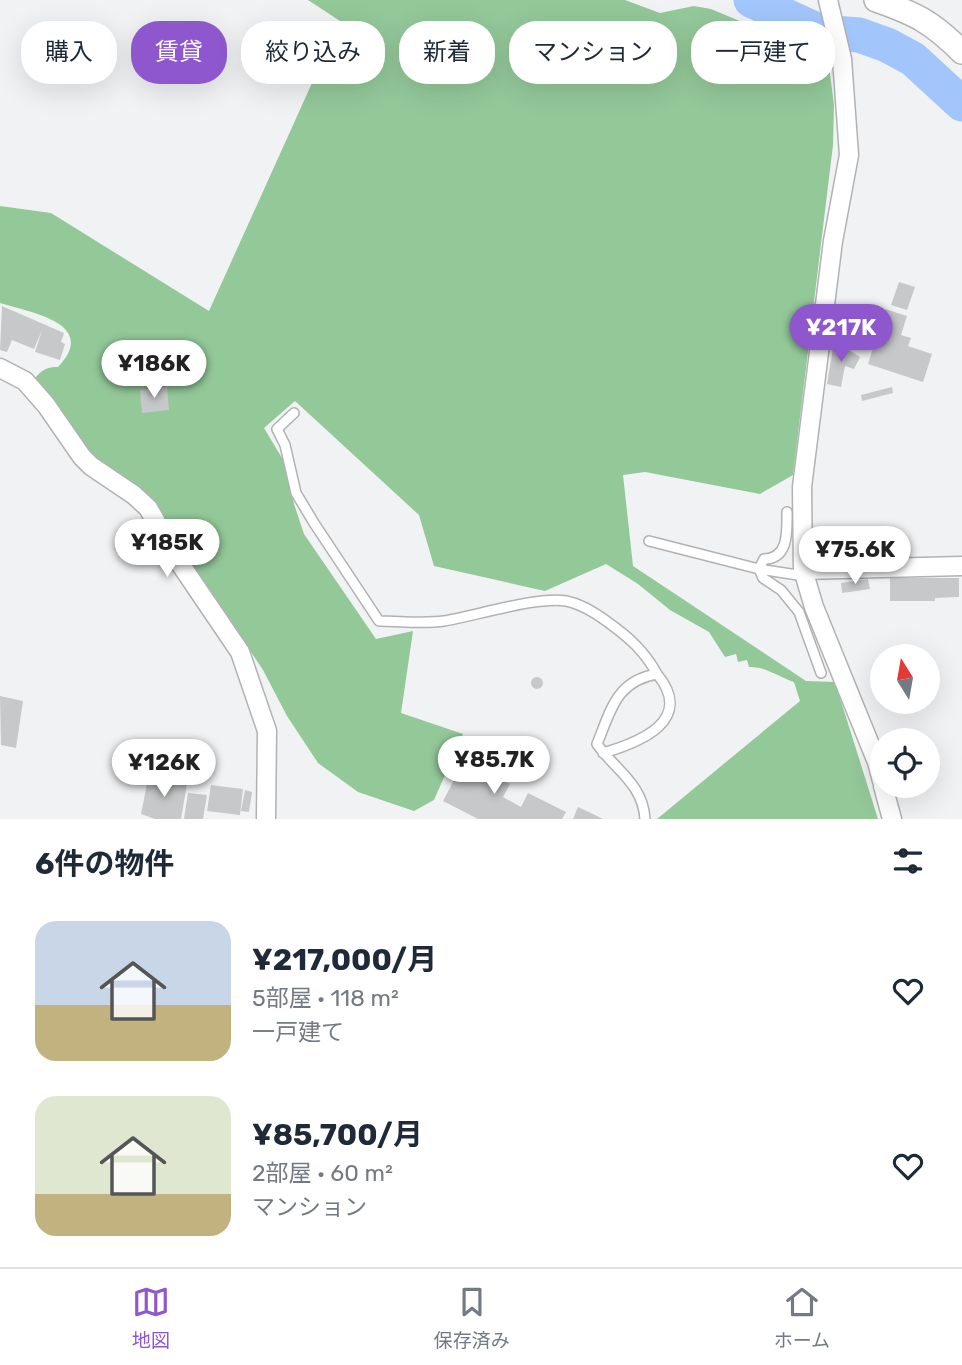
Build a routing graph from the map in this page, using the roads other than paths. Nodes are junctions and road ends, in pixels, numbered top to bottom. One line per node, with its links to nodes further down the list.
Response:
1 (876, 0): 3 (street)
2 (829, 3): 10 (street)
3 (962, 52)
4 (0, 368): 16 (street)
5 (294, 413): 12 (lane)
6 (787, 512): 9 (lane)
7 (649, 541): 9 (lane)
8 (962, 566): 10 (street)
9 (759, 569): 10 (lane); 11 (lane)
10 (804, 573): 13 (street)
11 (821, 673)
12 (657, 674): 14 (lane); 14 (lane)
13 (870, 745)
14 (603, 753): 17 (lane)
15 (887, 798): 18 (street)
16 (266, 819)
17 (645, 819)
18 (892, 819)

